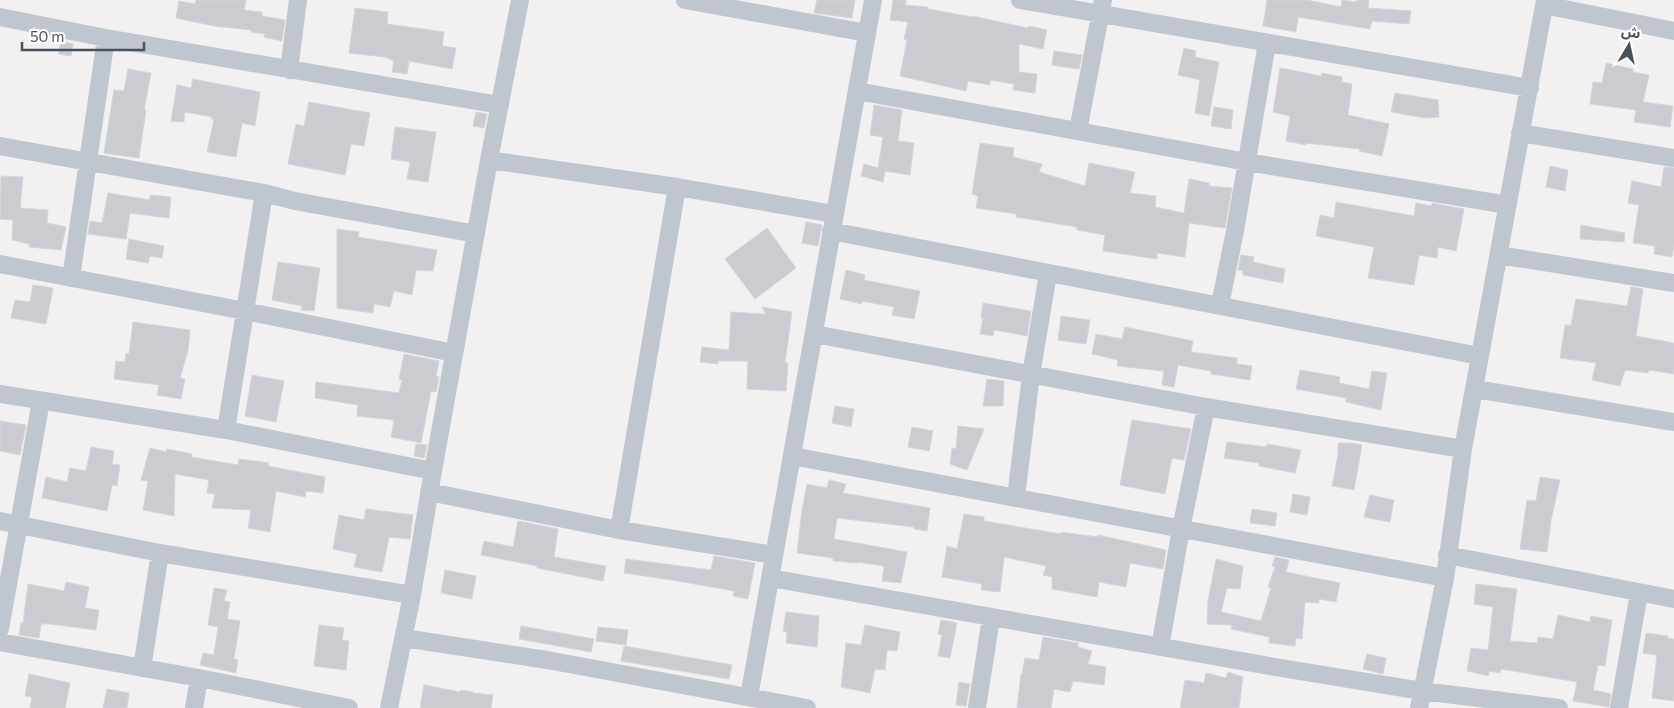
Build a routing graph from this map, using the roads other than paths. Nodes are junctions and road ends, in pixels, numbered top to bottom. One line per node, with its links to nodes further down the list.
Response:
1 (298, 0): 13 (street)
2 (520, 0): 16 (street)
3 (687, 0): 10 (street)
4 (873, 0): 10 (street)
5 (1020, 0): 7 (street)
6 (1544, 3): 9 (street); 14 (street)
7 (1102, 7): 12 (street); 17 (street)
8 (0, 17): 11 (street)
9 (1674, 31)
10 (867, 32): 15 (street)
11 (106, 38): 13 (street); 22 (street)
12 (1267, 43): 14 (street); 23 (street)
13 (289, 70): 16 (street)
14 (1530, 88): 18 (street)
15 (857, 91): 17 (street); 27 (street)
16 (500, 105): 21 (street)
17 (1078, 131): 23 (street)
18 (1520, 132): 20 (street); 26 (street)
19 (0, 146): 22 (street)
20 (1674, 158)
21 (489, 160): 24 (street); 29 (street)
22 (86, 162): 25 (street); 33 (street)
23 (1247, 162): 26 (street); 35 (street)
24 (677, 187): 27 (street); 55 (street)
25 (264, 193): 29 (street); 36 (street)
26 (1508, 205): 30 (street)
27 (834, 214): 28 (street)
28 (831, 231): 32 (street); 37 (street)
29 (476, 234): 38 (street)
30 (1498, 255): 34 (street); 39 (street)
31 (0, 264): 33 (street)
32 (1048, 274): 35 (street); 40 (street)
33 (70, 278): 36 (street)
34 (1674, 284)
35 (1220, 305): 39 (street)
36 (245, 311): 38 (street); 46 (street)
37 (814, 334): 40 (street); 48 (street)
38 (454, 353): 49 (street)
39 (1480, 356): 41 (street)
40 (1032, 376): 44 (street); 51 (street)
41 (1475, 389): 45 (street); 47 (street)
42 (0, 394): 43 (street)
43 (41, 401): 46 (street); 53 (street)
44 (1206, 407): 47 (street); 54 (street)
45 (1674, 422)
46 (226, 430): 49 (street)
47 (1463, 449): 58 (street)
48 (792, 456): 51 (street); 57 (street)
49 (433, 471): 50 (street)
50 (429, 492): 55 (street); 62 (street)
51 (1016, 497): 54 (street)
52 (0, 521): 53 (street)
53 (19, 525): 56 (street); 65 (street)
54 (1181, 529): 60 (street); 68 (street)
55 (619, 530): 57 (street)
56 (160, 553): 62 (street); 69 (street)
57 (774, 554): 59 (street)
58 (1447, 555): 60 (street); 61 (street)
59 (770, 578): 64 (street); 71 (street)
60 (1445, 578): 72 (street)
61 (1639, 593): 63 (street); 79 (street)
62 (412, 596): 66 (street)
63 (1674, 599)
64 (991, 618): 68 (street); 77 (street)
65 (0, 629)
66 (404, 638): 71 (street); 75 (street)
67 (0, 642): 69 (street)
68 (1160, 647): 72 (street)
69 (142, 668): 70 (street)
70 (199, 678): 73 (street); 74 (street)
71 (748, 697): 76 (street)
72 (1420, 699): 78 (street)
73 (194, 708)
74 (349, 708)
75 (389, 708)
76 (807, 708)
77 (977, 708)
78 (1559, 708)
79 (1619, 708)

